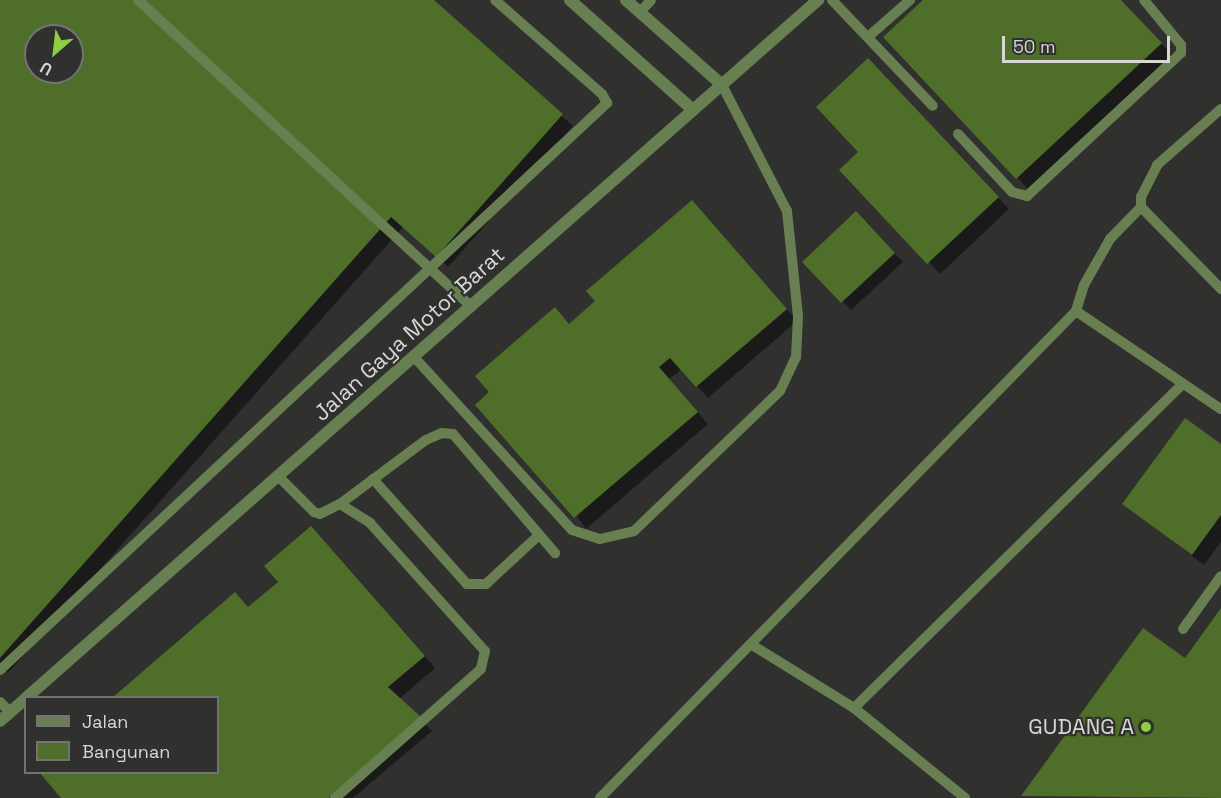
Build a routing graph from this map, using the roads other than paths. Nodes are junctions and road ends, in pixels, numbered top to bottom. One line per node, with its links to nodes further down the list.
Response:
1 (138, 0): 18 (lane)
2 (495, 0): 18 (lane)
3 (570, 0): 15 (street)
4 (626, 0): 10 (street)
5 (651, 0): 10 (lane)
6 (818, 0): 12 (street, Jalan Gaya Motor Barat)
7 (832, 0): 11 (lane)
8 (910, 0): 11 (lane)
9 (1144, 0): 16 (lane)
10 (640, 12): 12 (street)
11 (868, 37): 13 (lane)
12 (722, 85): 15 (street, Jalan Gaya Motor Barat); 22 (lane)
13 (933, 106)
14 (1221, 109): 17 (lane)
15 (693, 110): 20 (street, Jalan Gaya Motor Barat)
16 (958, 134)
17 (1141, 207): 19 (lane); 21 (lane)
18 (431, 270): 20 (lane); 33 (lane)
19 (1221, 290)
20 (471, 306): 22 (street, Jalan Gaya Motor Barat)
21 (1076, 311): 23 (lane); 32 (lane)
22 (415, 358): 25 (street, Jalan Gaya Motor Barat)
23 (1183, 383): 24 (lane); 37 (lane)
24 (1221, 410)
25 (278, 476): 27 (lane); 34 (street, Jalan Gaya Motor Barat)
26 (373, 479): 27 (lane); 28 (lane); 28 (lane)
27 (340, 504): 40 (lane)
28 (539, 535): 29 (lane)
29 (555, 552)
30 (1221, 576): 31 (lane)
31 (1183, 628)
32 (753, 645): 37 (lane); 41 (lane)
33 (0, 670)
34 (28, 696)
35 (24, 700): 38 (street, Jalan Gaya Motor Barat)
36 (0, 702): 38 (lane)
37 (854, 708): 42 (lane)
38 (10, 712): 39 (street, Jalan Gaya Motor Barat)
39 (0, 721)
40 (335, 798)
41 (600, 798)
42 (965, 798)

